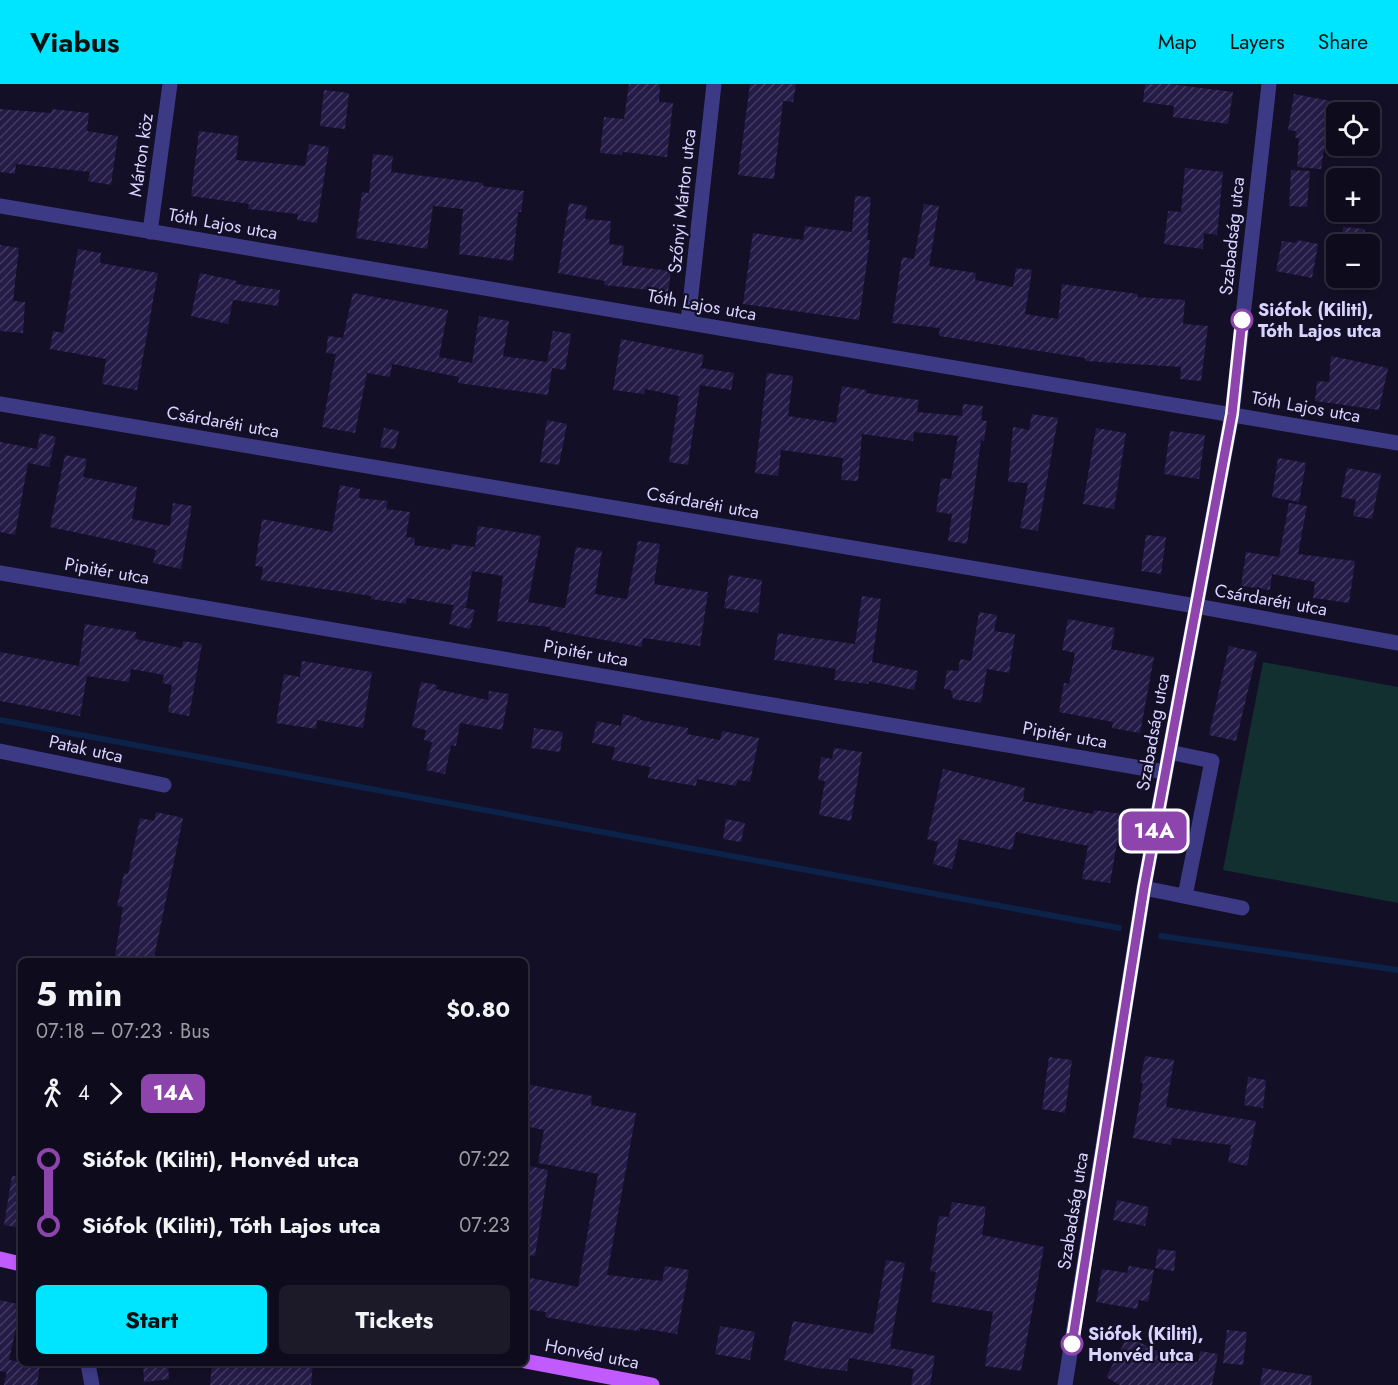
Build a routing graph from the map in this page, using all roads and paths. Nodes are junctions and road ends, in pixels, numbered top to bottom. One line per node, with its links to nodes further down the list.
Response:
1 (170, 84): 5 (street, Márton köz)
2 (714, 84): 6 (street, Szőnyi Márton utca)
3 (1269, 84): 8 (street, Szabadság utca)
4 (0, 206): 5 (street, Tóth Lajos utca)
5 (150, 231): 6 (street, Tóth Lajos utca)
6 (688, 322): 8 (street, Tóth Lajos utca)
7 (0, 404): 11 (street, Csárdaréti utca)
8 (1232, 414): 9 (street, Tóth Lajos utca); 11 (street, Szabadság utca)
9 (1398, 443)
10 (0, 573): 15 (street, Pipitér utca)
11 (1196, 606): 12 (street, Csárdaréti utca); 14 (street, Szabadság utca)
12 (1398, 643)
13 (0, 751): 16 (street, Patak utca)
14 (1169, 752): 15 (street, Szabadság utca); 18 (street)
15 (1165, 772): 17 (street, Szabadság utca)
16 (164, 785)
17 (1144, 888): 18 (street); 26 (street, Szabadság utca)
18 (1185, 896): 19 (street)
19 (1242, 908)
20 (0, 1259): 21 (main road)
21 (18, 1263)
22 (528, 1362): 25 (main road, Honvéd utca)
23 (88, 1366): 24 (street)
24 (92, 1385)
25 (652, 1385)
26 (1065, 1385)

